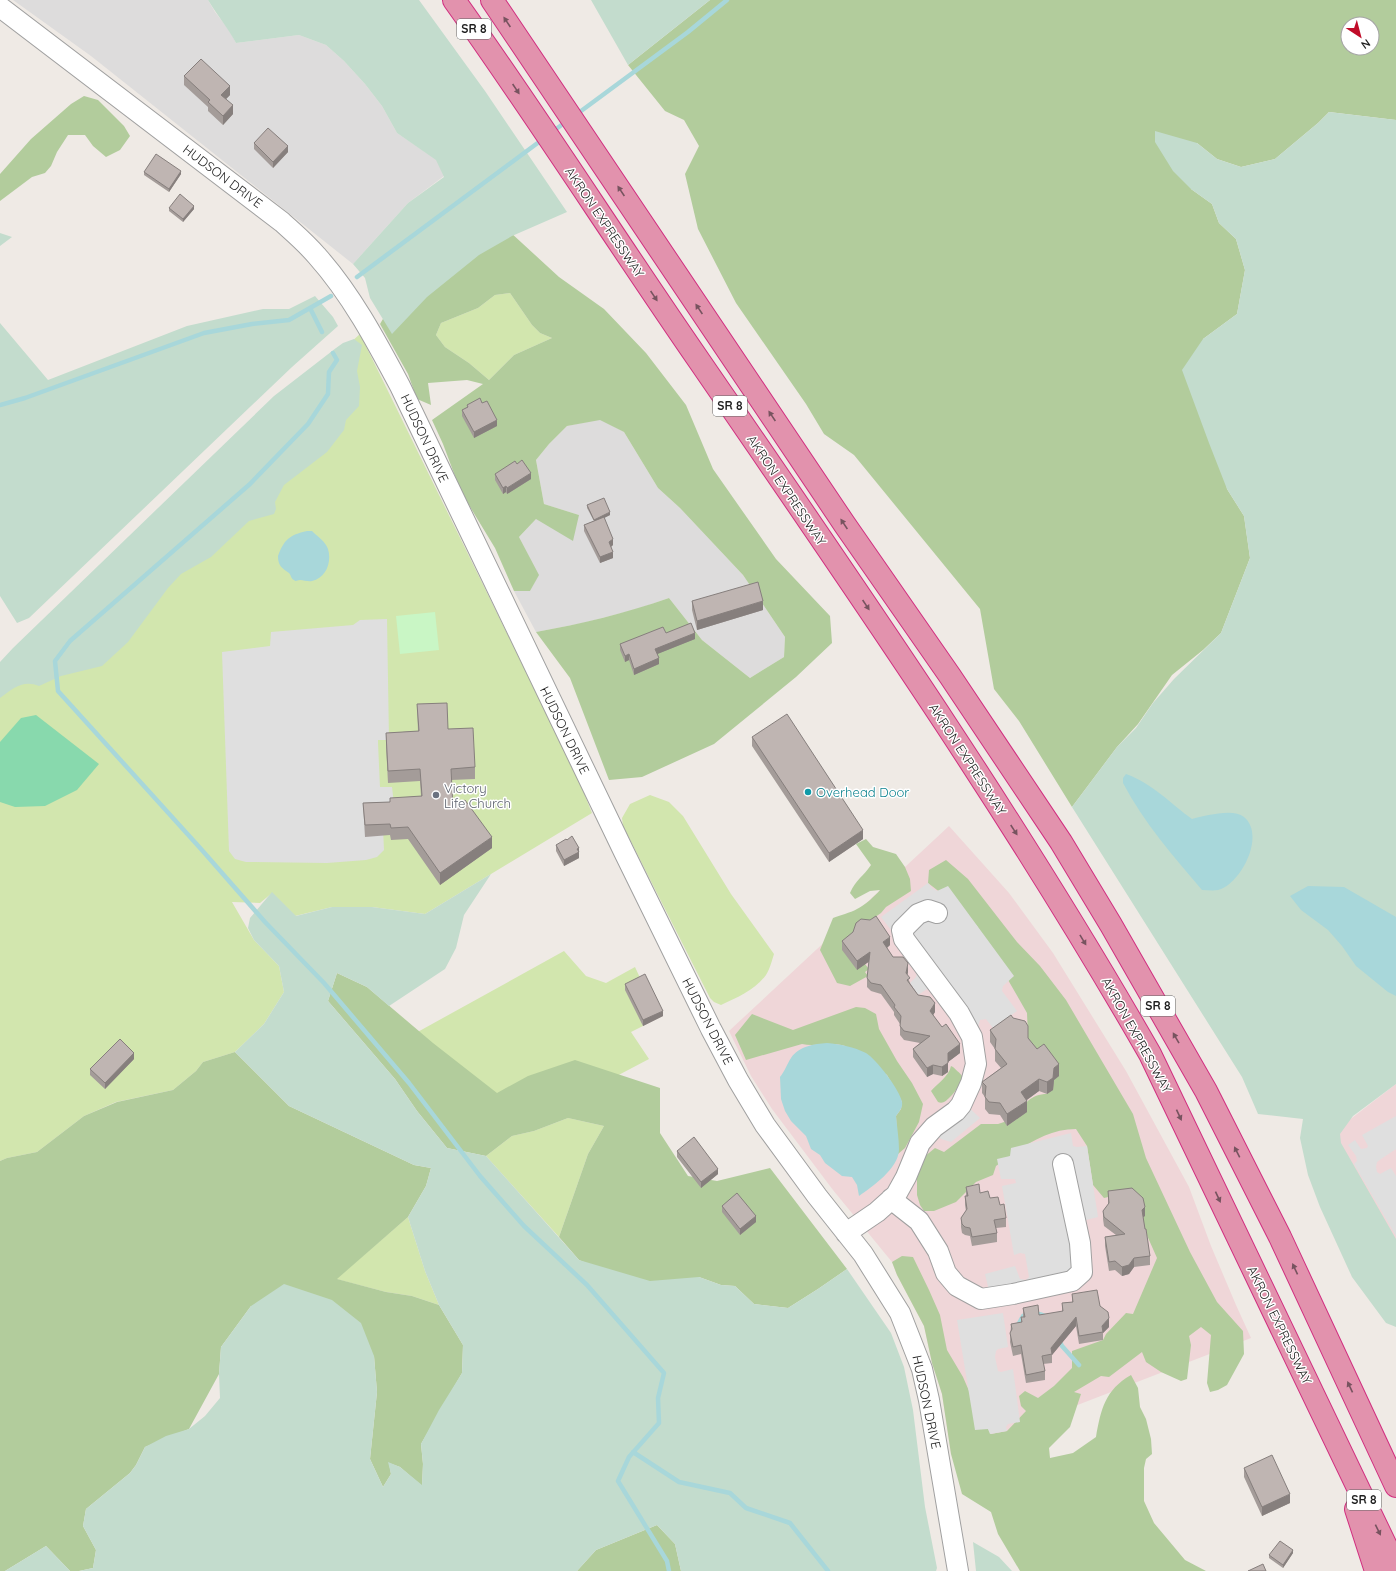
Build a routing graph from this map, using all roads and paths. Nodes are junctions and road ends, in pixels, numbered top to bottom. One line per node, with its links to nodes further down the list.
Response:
1 (454, 0): 9 (highway, AKRON EXPRESSWAY / SR 8, one-way to 9)
2 (492, 0): 8 (highway, SR 8, one-way to 2)
3 (0, 7): 7 (street, HUDSON DRIVE)
4 (936, 913): 6 (street)
5 (1063, 1164): 6 (street)
6 (891, 1199): 7 (street)
7 (846, 1233): 13 (street, HUDSON DRIVE)
8 (1361, 1410): 10 (highway); 11 (highway, SR 8)
9 (1331, 1432): 12 (highway, AKRON EXPRESSWAY / SR 8, one-way to 12); 14 (highway)
10 (1396, 1460)
11 (1396, 1486)
12 (1396, 1567)
13 (958, 1571)
14 (1376, 1571)

